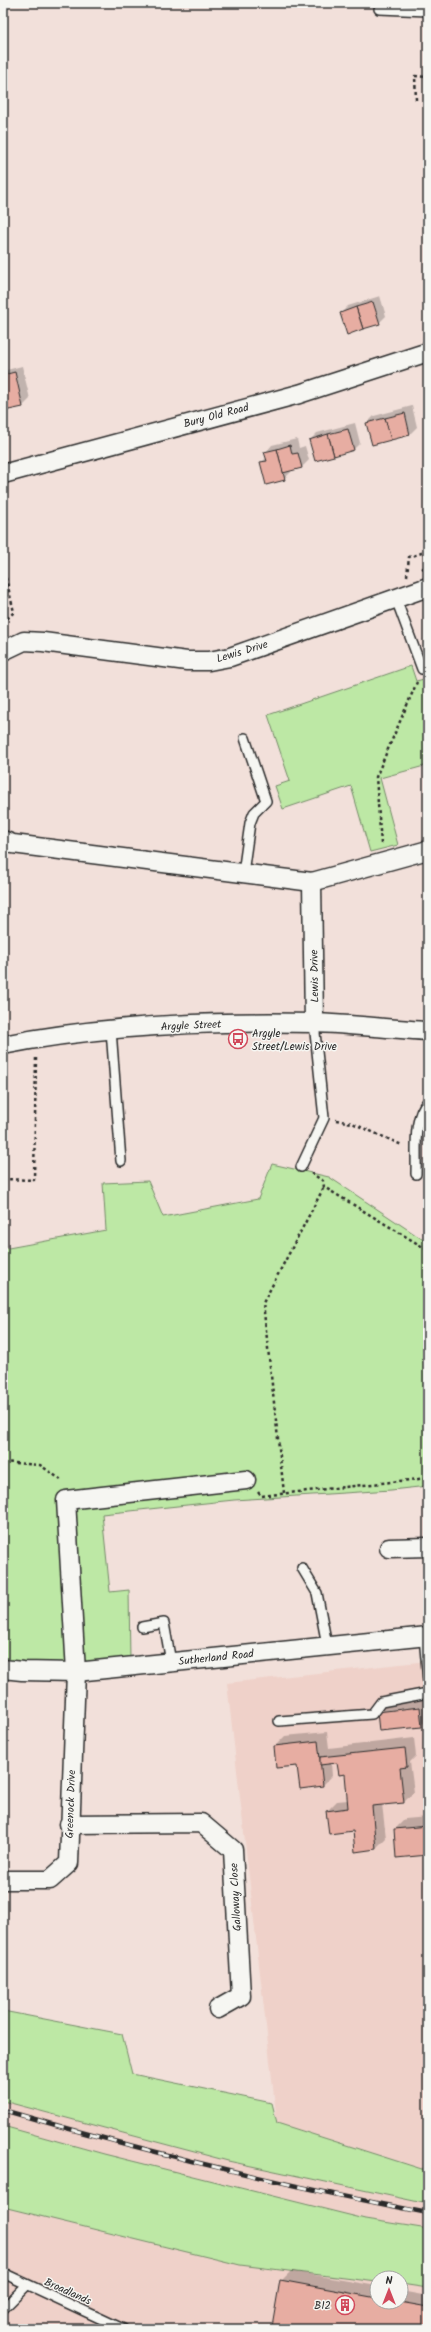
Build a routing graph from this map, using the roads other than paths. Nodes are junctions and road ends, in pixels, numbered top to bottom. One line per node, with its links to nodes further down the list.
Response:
1 (379, 9): 2 (lane)
2 (428, 11)
3 (428, 352): 4 (street, Bury Old Road)
4 (3, 474)
5 (428, 587): 6 (street, Lewis Drive)
6 (396, 599): 7 (street, Lewis Drive); 8 (lane)
7 (4, 647)
8 (425, 668)
9 (245, 738): 12 (lane)
10 (3, 840): 12 (street)
11 (428, 850): 13 (street)
12 (243, 873): 13 (street)
13 (312, 882): 14 (street, Lewis Drive)
14 (314, 1023): 15 (street, Argyle Street); 16 (street, Argyle Street); 20 (lane)
15 (111, 1030): 17 (street, Argyle Street); 19 (lane)
16 (428, 1031)
17 (3, 1045)
18 (428, 1101): 21 (lane)
19 (121, 1161)
20 (301, 1167)
21 (416, 1174)
22 (246, 1480): 31 (street, Greenock Drive)
23 (428, 1547): 24 (street)
24 (389, 1548)
25 (302, 1568): 28 (lane)
26 (142, 1626): 29 (lane)
27 (426, 1636): 28 (street, Sutherland Road); 32 (lane)
28 (327, 1645): 29 (street, Sutherland Road)
29 (170, 1662): 31 (street, Sutherland Road)
30 (3, 1669): 31 (street, Sutherland Road)
31 (76, 1672): 35 (street, Greenock Drive)
32 (428, 1682)
33 (428, 1693): 34 (lane)
34 (279, 1720)
35 (69, 1824): 36 (street, Greenock Drive); 37 (street, Galloway Close)
36 (3, 1880)
37 (218, 2009)
38 (3, 2273): 39 (lane, Broadlands)
39 (27, 2285): 40 (lane); 41 (lane, Broadlands)
40 (3, 2309)
41 (123, 2329)

